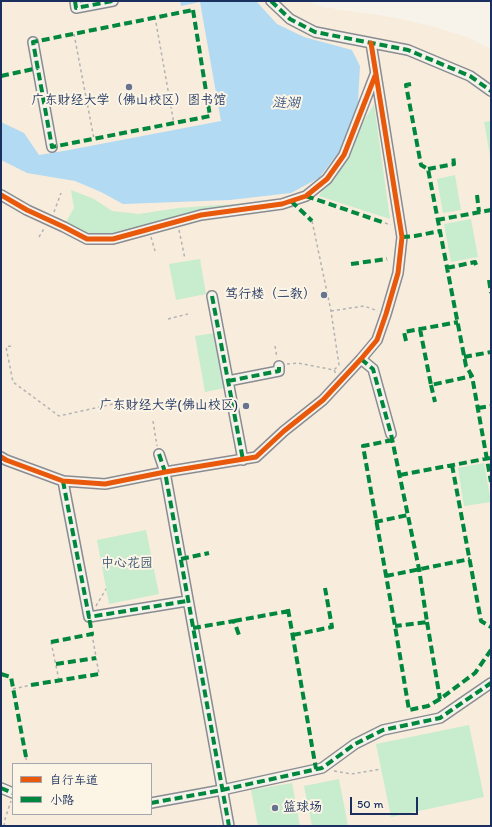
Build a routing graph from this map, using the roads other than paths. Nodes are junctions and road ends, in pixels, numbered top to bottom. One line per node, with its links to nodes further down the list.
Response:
1 (75, 1): 2 (street)
2 (113, 1)
3 (271, 1): 5 (street)
4 (33, 42): 8 (street)
5 (371, 43): 6 (street); 7 (street)
6 (375, 74): 9 (street); 11 (street)
7 (491, 91)
8 (52, 147)
9 (1, 195)
10 (212, 296): 13 (street)
11 (361, 359): 14 (street); 17 (street)
12 (279, 366): 13 (street)
13 (228, 381): 17 (street)
14 (391, 434)
15 (159, 454): 18 (street)
16 (1, 457): 19 (street)
17 (243, 460): 18 (street)
18 (165, 472): 19 (street); 20 (street)
19 (63, 481): 20 (street)
20 (188, 601): 23 (street)
21 (491, 683): 23 (street)
22 (1, 788): 24 (street)
23 (222, 790): 25 (street); 26 (street)
24 (12, 794)
25 (152, 803)
26 (229, 826)

